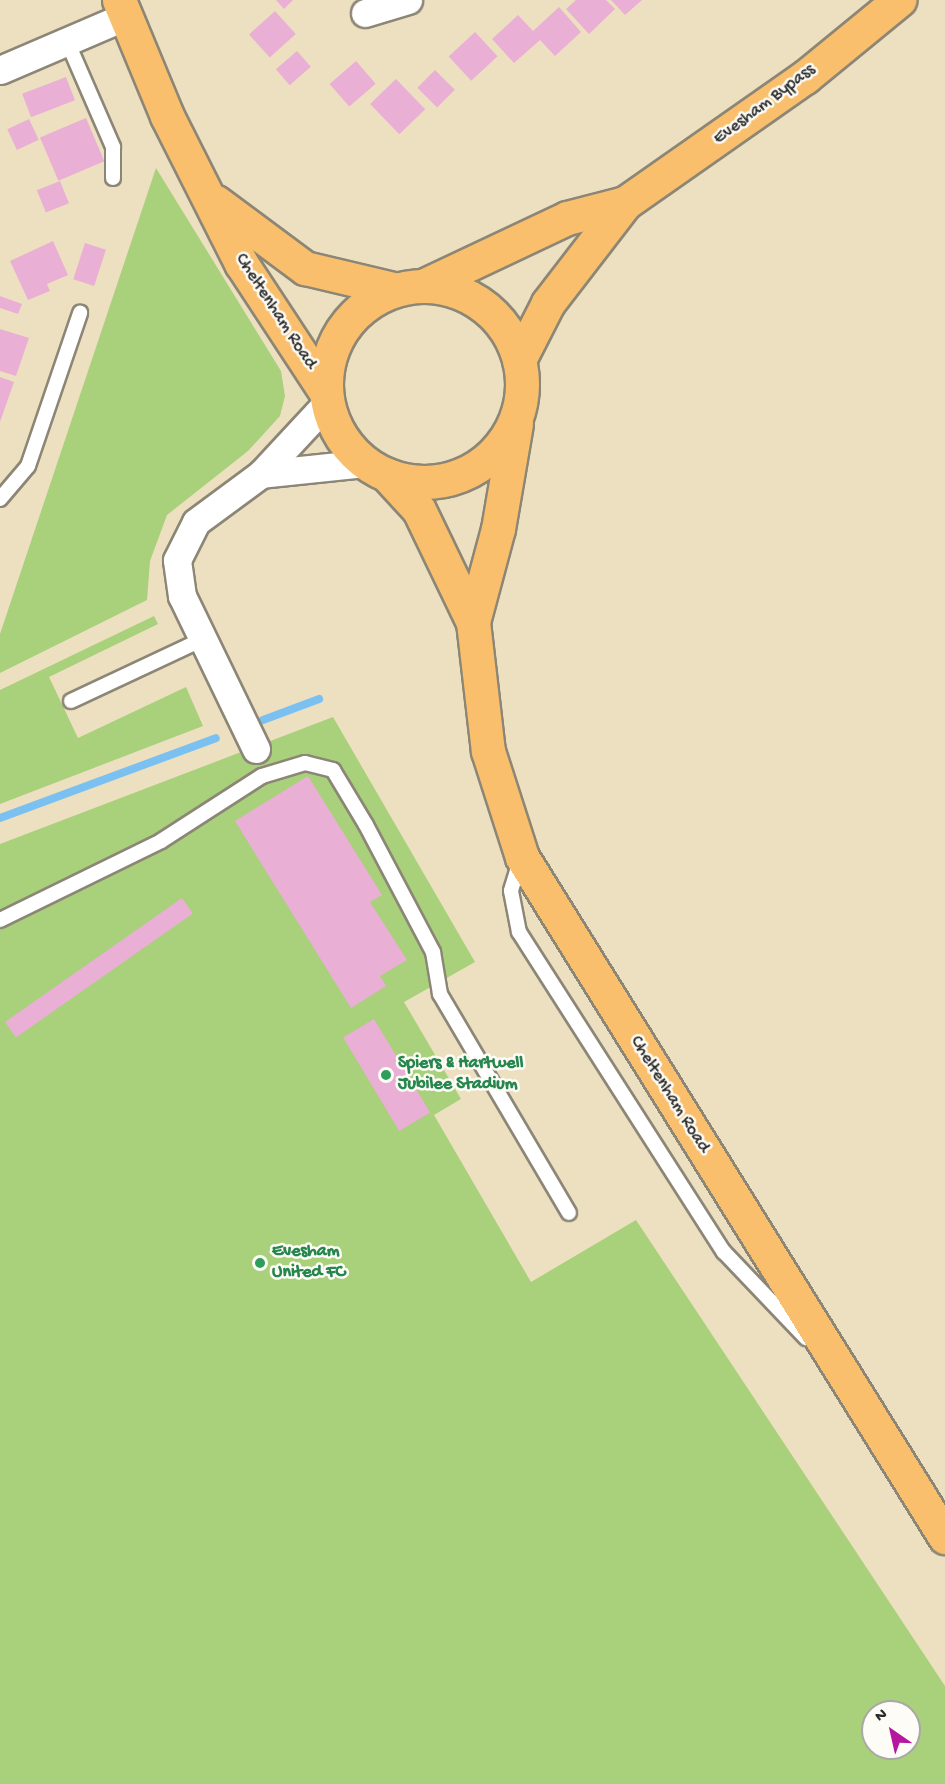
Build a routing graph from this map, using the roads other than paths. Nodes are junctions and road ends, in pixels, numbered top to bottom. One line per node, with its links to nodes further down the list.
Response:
1 (408, 0): 4 (street)
2 (899, 0): 9 (main road, Evesham Bypass)
3 (123, 8): 5 (street); 8 (main road, Cheltenham Road)
4 (365, 13)
5 (67, 41): 6 (street); 7 (lane)
6 (0, 70)
7 (112, 178)
8 (212, 199): 10 (main road, Cheltenham Road); 13 (main road, Cheltenham Road)
9 (625, 203): 10 (main road, Evesham Bypass); 12 (main road, Evesham Bypass)
10 (409, 287): 12 (main road); 13 (main road)
11 (80, 313): 17 (lane)
12 (519, 360): 14 (main road)
13 (326, 397): 15 (main road); 16 (street)
14 (518, 414): 15 (main road); 18 (main road, Cheltenham Road)
15 (376, 469): 16 (street); 18 (main road, Cheltenham Road)
16 (261, 474): 19 (street)
17 (0, 499)
18 (472, 622): 25 (main road, Cheltenham Road)
19 (201, 640): 20 (lane); 21 (street)
20 (71, 701)
21 (256, 749): 22 (lane)
22 (262, 776): 23 (lane); 24 (lane)
23 (0, 920)
24 (569, 1214)
25 (945, 1537)

